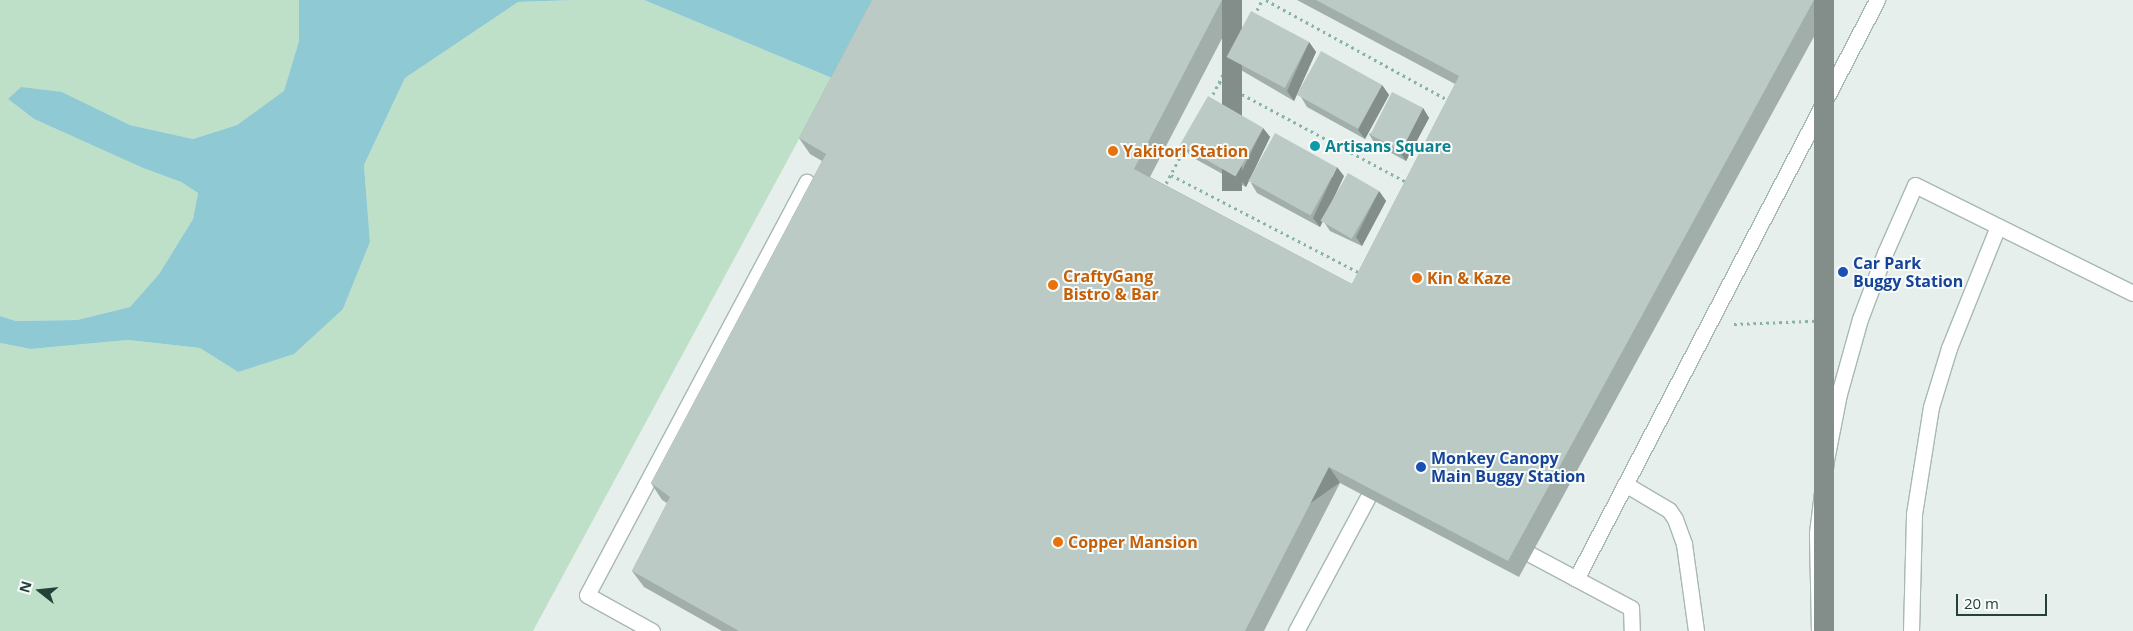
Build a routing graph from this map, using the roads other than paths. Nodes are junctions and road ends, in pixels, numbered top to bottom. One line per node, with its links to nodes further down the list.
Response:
1 (1877, 0): 6 (lane)
2 (807, 182): 9 (lane)
3 (1998, 226): 4 (lane); 13 (lane); 14 (lane)
4 (2133, 294)
5 (1395, 482): 10 (lane)
6 (1625, 484): 8 (lane); 12 (lane)
7 (1504, 540): 8 (lane)
8 (1576, 579): 11 (lane)
9 (652, 631)
10 (1296, 631)
11 (1632, 631)
12 (1696, 631)
13 (1819, 631)
14 (1911, 631)

